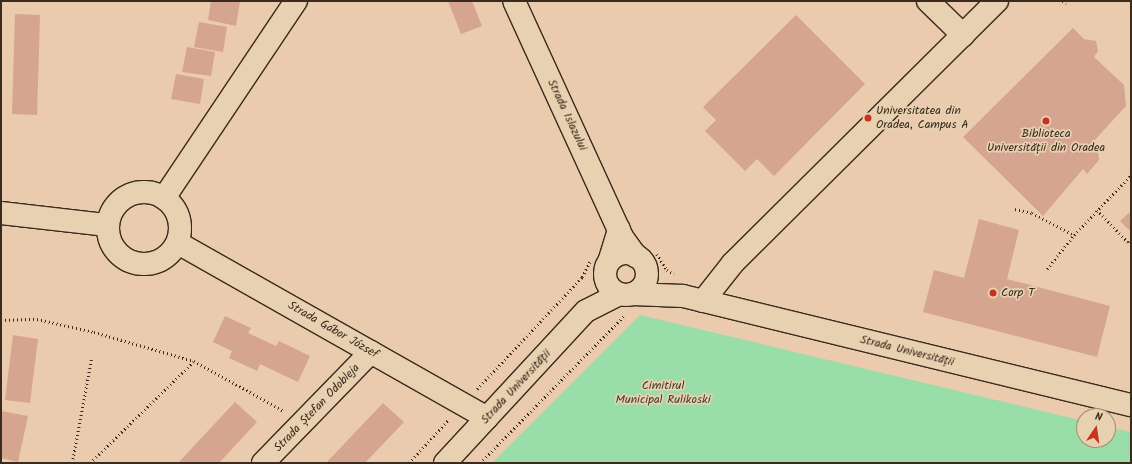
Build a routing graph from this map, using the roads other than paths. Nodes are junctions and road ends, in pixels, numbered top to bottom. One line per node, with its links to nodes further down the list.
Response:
1 (296, 1): 6 (street)
2 (514, 1): 9 (street, Strada Islazului)
3 (928, 1): 5 (street)
4 (992, 3): 5 (street)
5 (963, 35): 13 (street)
6 (164, 198): 8 (street); 10 (street)
7 (1, 213): 8 (street)
8 (107, 226): 10 (street)
9 (619, 229): 11 (street, Strada Islazului); 12 (street)
10 (178, 243): 16 (street, Strada Gábor József)
11 (645, 257): 12 (street); 13 (street, Strada Universității); 14 (street)
12 (602, 263): 14 (street); 15 (street, Strada Universității)
13 (688, 292): 14 (street, Strada Universității); 17 (street, Strada Universității)
14 (627, 300): 15 (street, Strada Universității)
15 (586, 311): 18 (street, Strada Universității)
16 (371, 352): 18 (street, Strada Gábor József); 19 (street, Strada Ștefan Odobleja)
17 (1131, 405)
18 (487, 418): 20 (street, Strada Universității)
19 (263, 463)
20 (445, 463)

